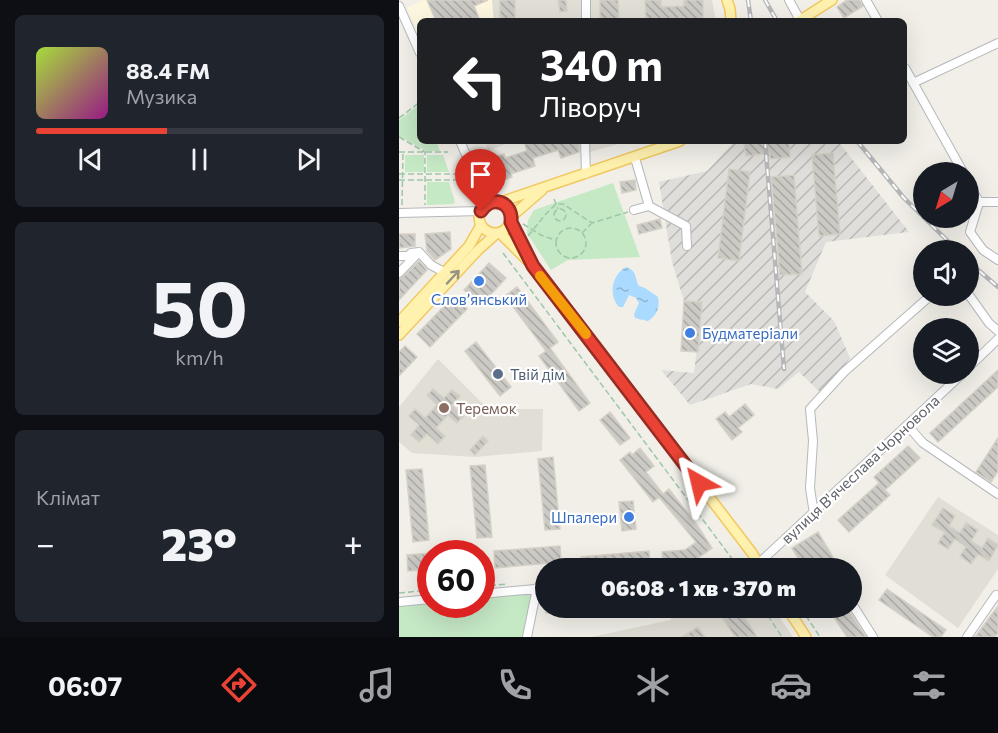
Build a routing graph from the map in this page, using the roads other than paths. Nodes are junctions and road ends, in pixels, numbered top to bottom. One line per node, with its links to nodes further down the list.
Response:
1 (586, 0): 7 (street)
2 (727, 0): 8 (main road)
3 (789, 0): 9 (street)
4 (832, 0): 10 (main road)
5 (866, 0): 11 (street)
6 (399, 6): 13 (street)
7 (586, 18)
8 (730, 18)
9 (798, 18)
10 (805, 18)
11 (876, 18)
12 (998, 43): 15 (street)
13 (417, 45)
14 (907, 72): 15 (street)
15 (913, 83): 21 (street)
16 (461, 144): 19 (street)
17 (585, 144): 22 (street)
18 (671, 144): 20 (main road)
19 (467, 157): 24 (street); 28 (street)
20 (635, 158): 22 (main road); 27 (street)
21 (957, 162)
22 (586, 174): 23 (main road)
23 (546, 186): 24 (main road); 31 (main road)
24 (499, 202): 28 (main road); 31 (main road)
25 (979, 202): 26 (street)
26 (998, 202)
27 (649, 206): 29 (street); 35 (street)
28 (481, 209): 30 (street); 32 (main road)
29 (634, 210)
30 (401, 213)
31 (511, 219): 34 (main road); 39 (main road)
32 (481, 225): 34 (main road); 40 (main road)
33 (971, 228): 38 (street)
34 (499, 233): 39 (main road); 46 (main road, one-way to 34)
35 (687, 246)
36 (419, 252): 37 (street); 40 (street); 41 (street)
37 (399, 256)
38 (998, 260)
39 (533, 266): 53 (main road)
40 (444, 272): 44 (main road)
41 (399, 273)
42 (919, 306): 52 (street)
43 (977, 306): 45 (street)
44 (399, 322)
45 (998, 331)
46 (399, 335)
47 (998, 339): 48 (street)
48 (979, 357)
49 (951, 384): 50 (street, вулиця В'ячеслава Чорновола)
50 (907, 425): 51 (street); 52 (street, вулиця В'ячеслава Чорновола)
51 (998, 494)
52 (814, 514): 54 (street, вулиця В'ячеслава Чорновола)
53 (755, 558)
54 (766, 558)
55 (535, 589): 56 (street)
56 (495, 593)
57 (996, 596): 66 (street)
58 (417, 600): 59 (street)
59 (399, 602)
60 (535, 611): 63 (street)
61 (795, 618): 64 (main road)
62 (861, 618): 65 (street)
63 (527, 637)
64 (805, 637)
65 (873, 637)
66 (967, 637)

